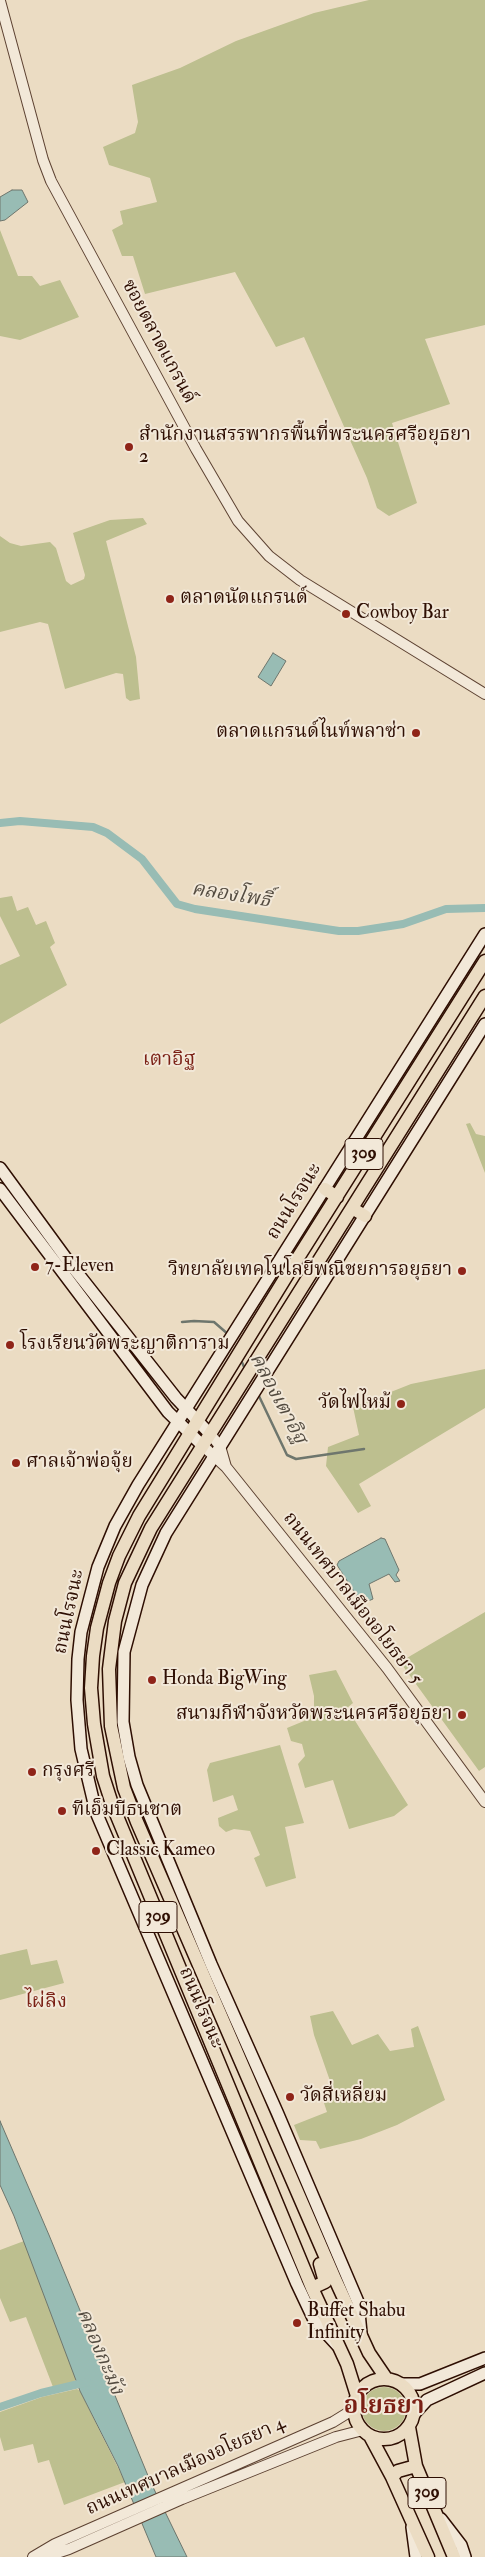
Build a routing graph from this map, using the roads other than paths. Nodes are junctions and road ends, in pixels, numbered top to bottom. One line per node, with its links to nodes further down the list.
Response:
1 (0, 1): 2 (street, ซอยตลาดแกรนด์)
2 (485, 694)
3 (485, 934): 9 (main road, ถนนโรจนะ)
4 (485, 961): 10 (main road, ถนนโรจนะ / 309)
5 (485, 996): 11 (main road, ถนนโรจนะ / 309)
6 (485, 1024): 12 (main road, ถนนโรจนะ)
7 (0, 1168): 13 (main road)
8 (0, 1189): 15 (main road)
9 (325, 1189): 10 (main road); 13 (main road, ถนนโรจนะ)
10 (337, 1197): 14 (main road, ถนนโรจนะ / 309)
11 (352, 1208): 12 (main road); 17 (main road, ถนนโรจนะ / 309)
12 (365, 1216): 19 (main road, ถนนโรจนะ)
13 (186, 1409): 14 (main road); 15 (main road, ถนนโรจนะ)
14 (197, 1419): 16 (main road, ถนนโรจนะ / 309); 17 (main road)
15 (178, 1421): 16 (main road); 29 (main road, ถนนโรจนะ)
16 (189, 1432): 18 (main road); 24 (main road, ถนนโรจนะ / 309)
17 (210, 1434): 18 (main road, ถนนโรจนะ / 309); 19 (street, ถนนเทศบาลเมืองอโยธยา 5)
18 (203, 1446): 20 (street, ถนนเทศบาลเมืองอโยธยา 5); 23 (main road, ถนนโรจนะ / 309)
19 (220, 1446): 20 (main road, ถนนโรจนะ); 21 (street, ถนนเทศบาลเมืองอโยธยา 5)
20 (214, 1458): 21 (street, ถนนเทศบาลเมืองอโยธยา 5); 25 (main road, ถนนโรจนะ)
21 (226, 1467): 22 (street, ถนนเทศบาลเมืองอโยธยา 5)
22 (485, 1802)
23 (214, 1998): 24 (main road); 25 (main road, ถนนโรจนะ / 309)
24 (195, 2005): 27 (main road, ถนนโรจนะ / 309)
25 (274, 2121): 26 (main road, ถนนโรจนะ / 309); 28 (main road, ถนนโรจนะ)
26 (295, 2183): 27 (main road); 28 (main road, ถนนโรจนะ / 309)
27 (312, 2288): 29 (main road, ถนนโรจนะ / 309)
28 (362, 2335): 32 (main road, ถนนโรจนะ / 309)
29 (342, 2350): 34 (main road, ถนนโรจนะ / 309)
30 (485, 2358): 33 (main road)
31 (485, 2373): 36 (main road)
32 (386, 2378): 33 (main road); 34 (main road)
33 (401, 2384): 36 (main road)
34 (357, 2396): 35 (main road)
35 (354, 2409): 38 (main road); 41 (street, ถนนเทศบาลเมืองอโยธยา 4)
36 (414, 2413): 37 (main road)
37 (409, 2427): 38 (main road); 39 (main road, 309)
38 (366, 2433): 40 (main road, 309); 41 (street, ถนนเทศบาลเมืองอโยธยา 4)
39 (416, 2466): 40 (main road); 42 (main road, 309)
40 (392, 2477): 44 (main road, 309)
41 (180, 2495): 43 (street, ถนนเทศบาลเมืองอโยธยา 4)
42 (434, 2510): 49 (main road, 309); 50 (main road)
43 (125, 2520): 45 (street, ถนนเทศบาลเมืองอโยธยา 4); 46 (street, ถนนเทศบาลเมืองอโยธยา 4)
44 (412, 2520): 47 (main road); 48 (main road, 309)
45 (33, 2557)
46 (45, 2557)
47 (416, 2557)
48 (428, 2557)
49 (454, 2557)
50 (465, 2557)

